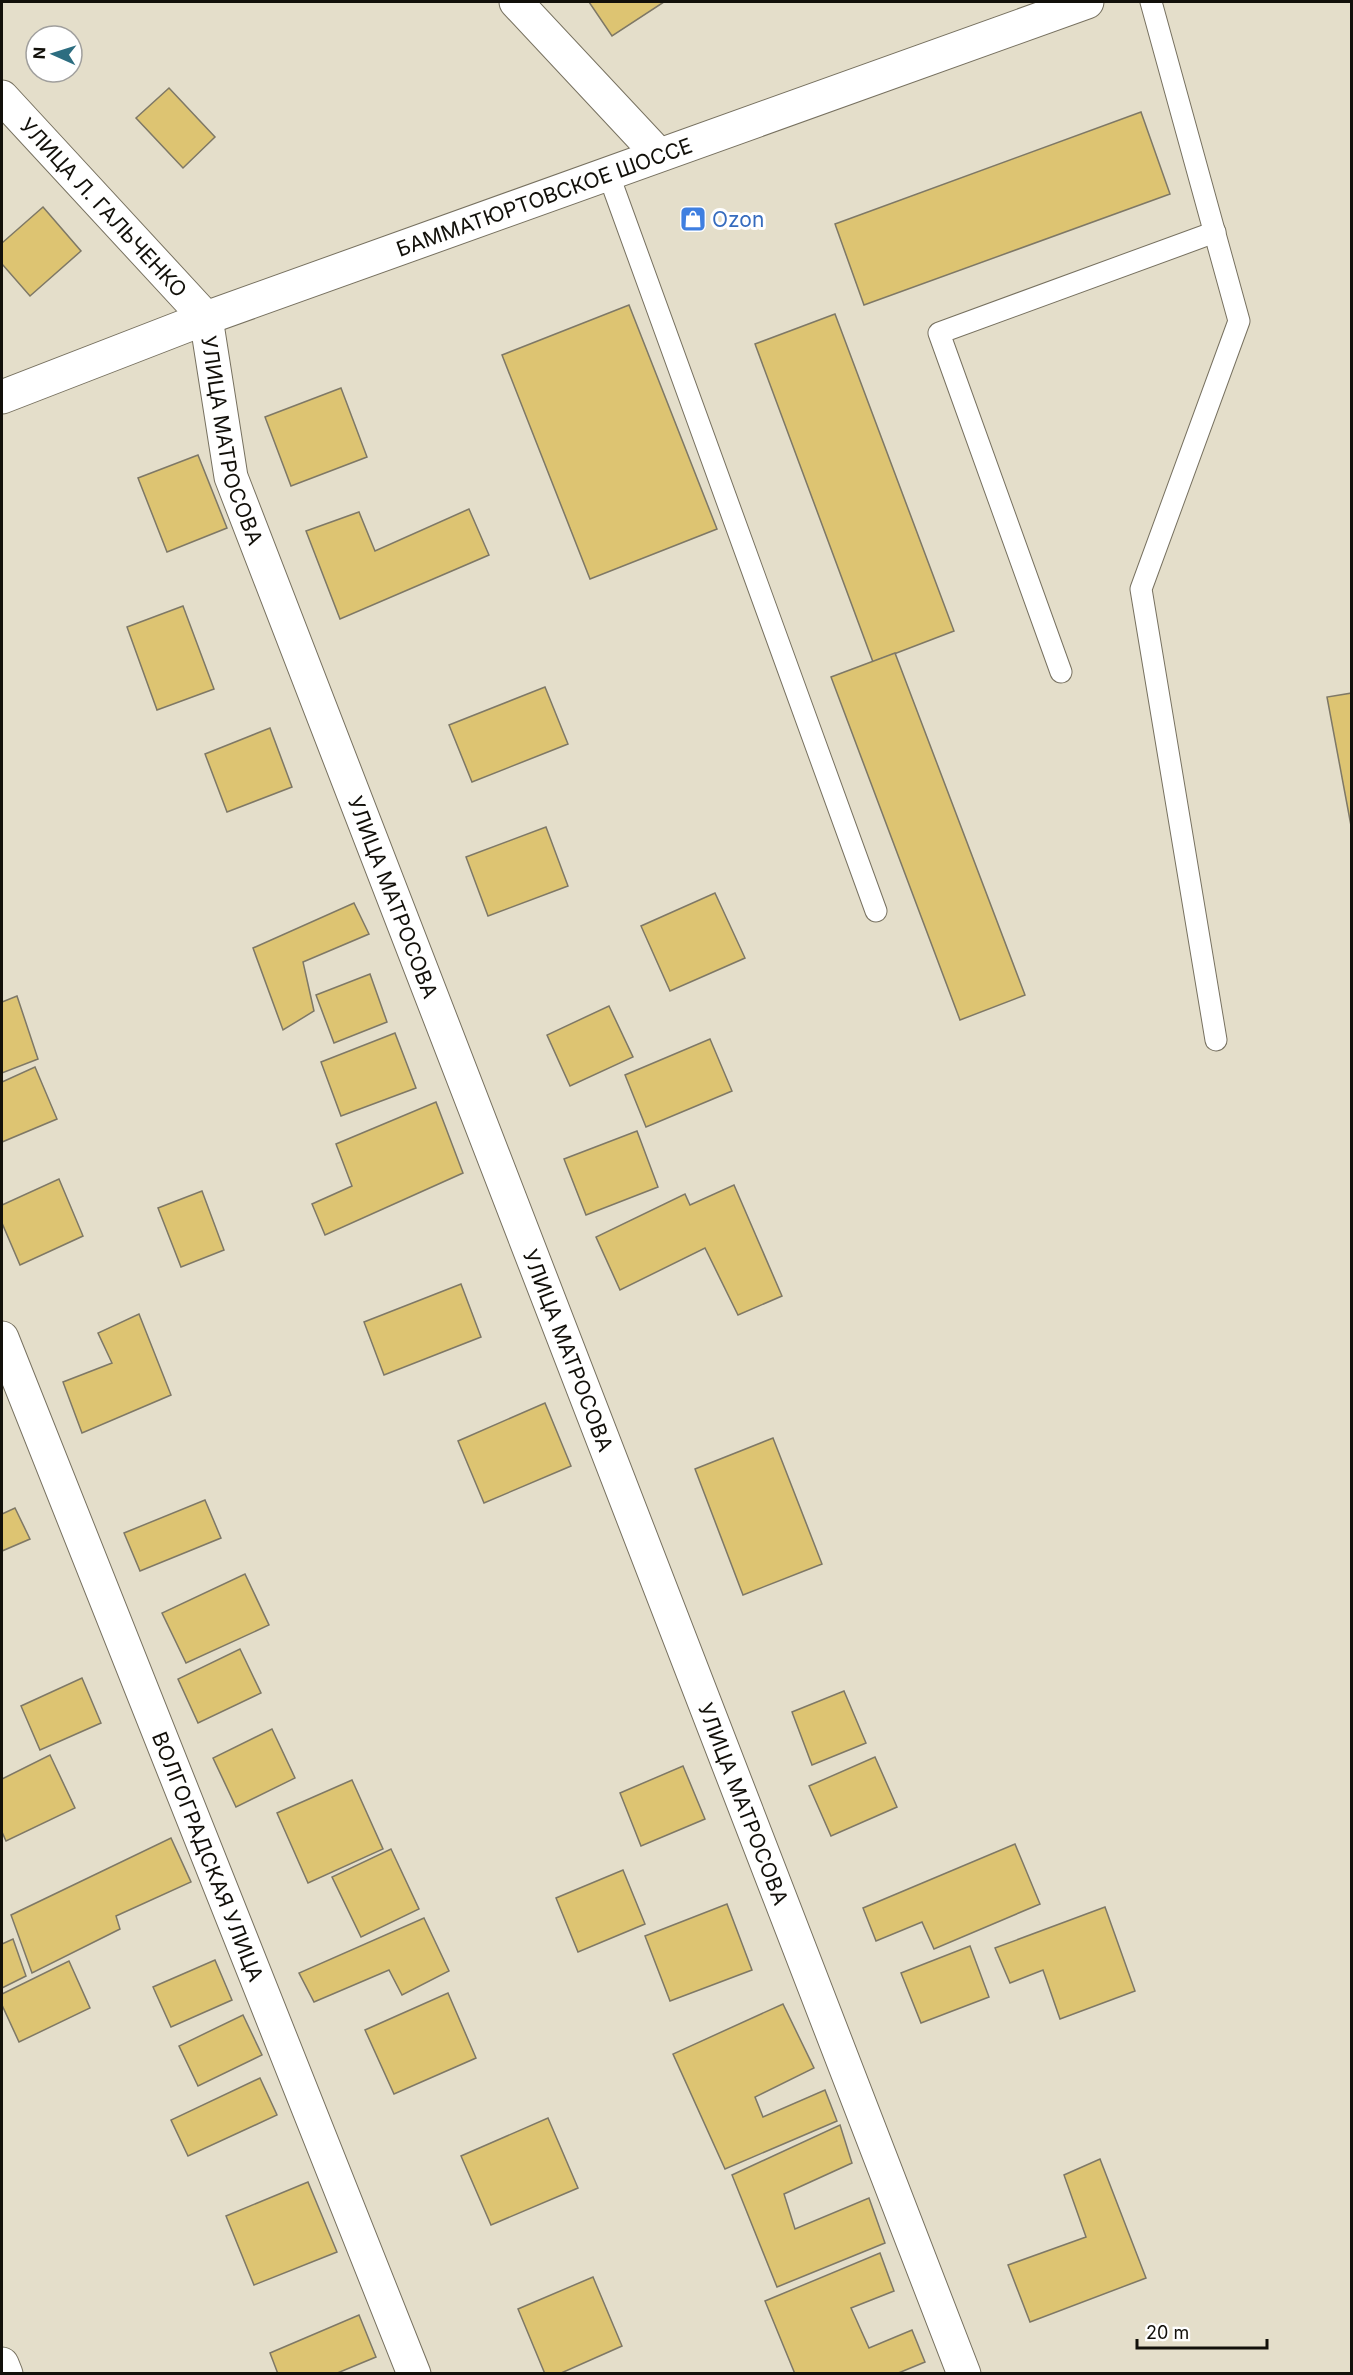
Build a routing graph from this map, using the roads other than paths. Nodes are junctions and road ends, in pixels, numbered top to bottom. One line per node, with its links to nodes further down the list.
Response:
1 (516, 2): 5 (street)
2 (1087, 2): 5 (street, БАММАТЮРТОВСКОЕ ШОССЕ)
3 (1151, 2): 7 (lane)
4 (2, 97): 8 (street, УЛИЦА Л. ГАЛЬЧЕНКО)
5 (658, 154): 6 (street, БАММАТЮРТОВСКОЕ ШОССЕ)
6 (608, 173): 8 (street, БАММАТЮРТОВСКОЕ ШОССЕ); 11 (lane)
7 (1215, 232): 10 (lane); 12 (lane)
8 (206, 318): 9 (street, БАММАТЮРТОВСКОЕ ШОССЕ); 17 (street, УЛИЦА МАТРОСОВА)
9 (2, 397)
10 (1061, 672)
11 (876, 911)
12 (1216, 1040)
13 (2, 1338): 16 (street, ВОЛГОГРАДСКАЯ УЛИЦА)
14 (2, 2364): 15 (street)
15 (6, 2373)
16 (414, 2373)
17 (964, 2373)

